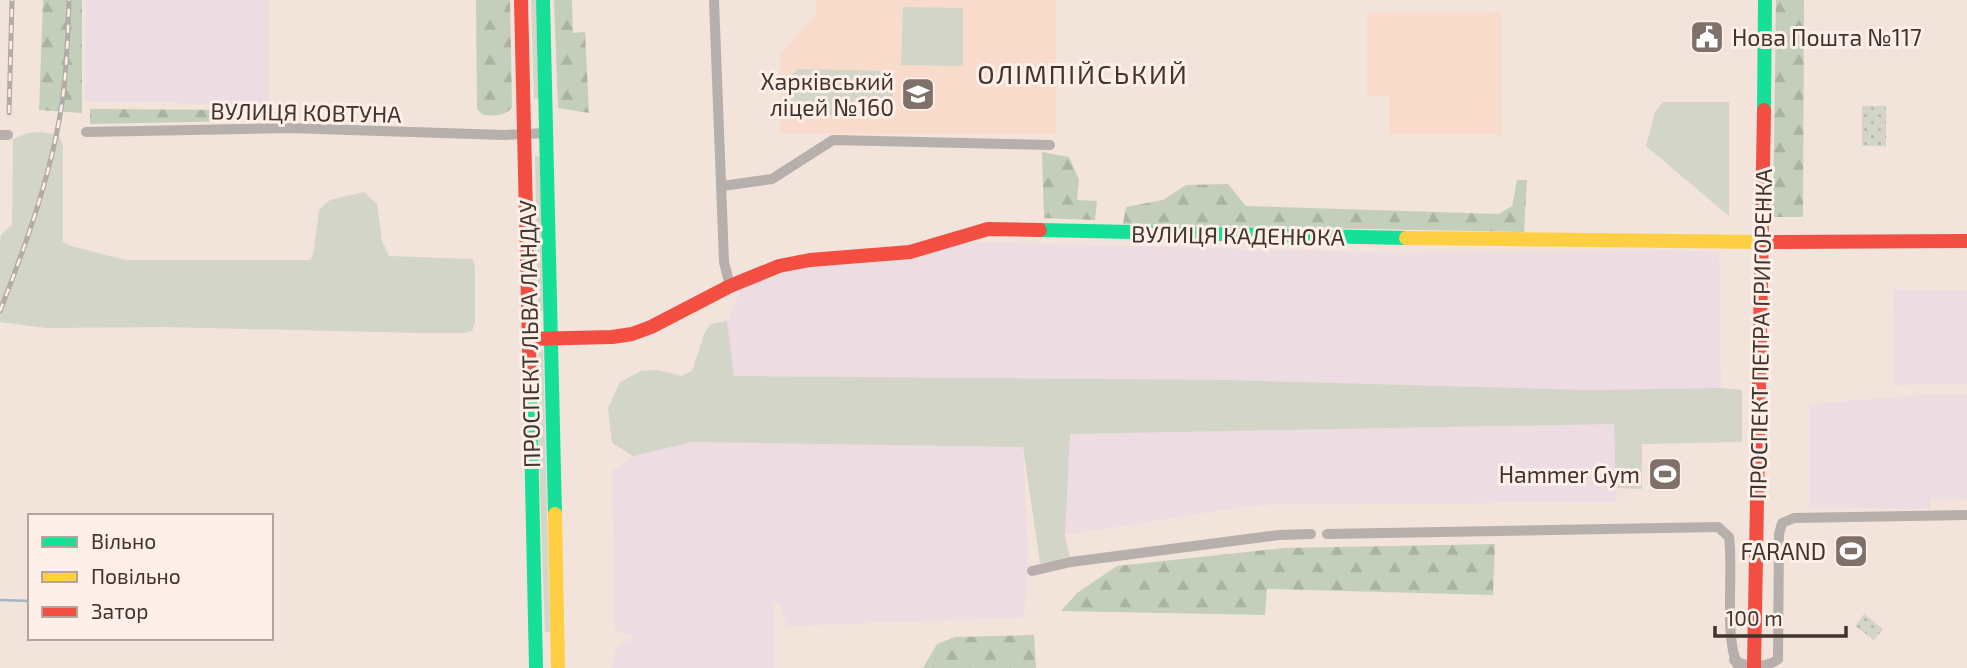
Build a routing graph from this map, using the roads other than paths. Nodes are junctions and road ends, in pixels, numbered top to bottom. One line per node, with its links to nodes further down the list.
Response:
1 (521, 0): 7 (main road, ПРОСПЕКТ ЛЬВА ЛАНДАУ)
2 (543, 0): 6 (main road, ПРОСПЕКТ ЛЬВА ЛАНДАУ)
3 (714, 0): 9 (street)
4 (1765, 0): 11 (main road, ПРОСПЕКТ ПЕТРА ГРИГОРЕНКА)
5 (86, 132): 7 (street, ВУЛИЦЯ КОВТУНА)
6 (547, 133): 7 (street, ВУЛИЦЯ КОВТУНА); 14 (main road, ПРОСПЕКТ ЛЬВА ЛАНДАУ)
7 (525, 134): 13 (main road, ПРОСПЕКТ ЛЬВА ЛАНДАУ)
8 (1050, 145): 9 (street)
9 (722, 186): 12 (street)
10 (1967, 241): 11 (main road, ВУЛИЦЯ КАДЕНЮКА)
11 (1762, 243): 12 (main road, ВУЛИЦЯ КАДЕНЮКА); 23 (main road, ПРОСПЕКТ ПЕТРА ГРИГОРЕНКА)
12 (730, 286): 14 (main road, ВУЛИЦЯ КАДЕНЮКА)
13 (529, 339): 14 (main road, ВУЛИЦЯ КАДЕНЮКА); 20 (main road, ПРОСПЕКТ ЛЬВА ЛАНДАУ)
14 (551, 339): 19 (main road, ПРОСПЕКТ ЛЬВА ЛАНДАУ)
15 (1967, 515): 22 (street)
16 (1311, 534): 18 (street)
17 (1327, 534): 21 (street)
18 (1032, 571)
19 (558, 645): 20 (main road); 25 (main road, ПРОСПЕКТ ЛЬВА ЛАНДАУ)
20 (536, 646): 24 (main road, ПРОСПЕКТ ЛЬВА ЛАНДАУ)
21 (1737, 664): 23 (street)
22 (1775, 664): 23 (street)
23 (1754, 667)
24 (536, 668)
25 (558, 668)

